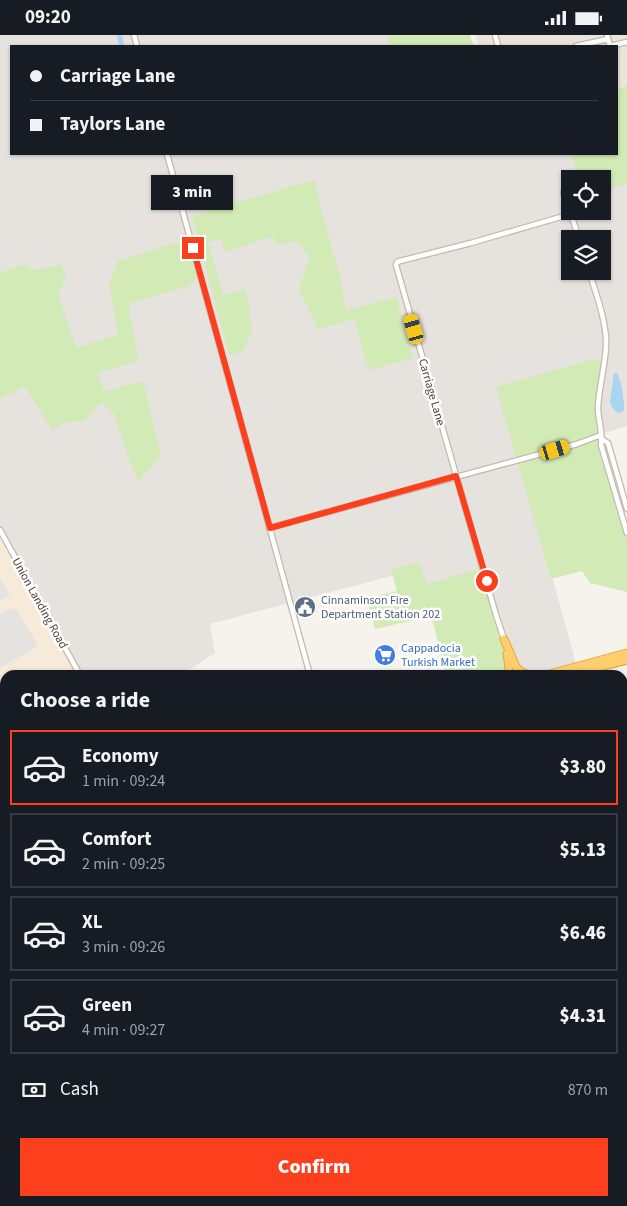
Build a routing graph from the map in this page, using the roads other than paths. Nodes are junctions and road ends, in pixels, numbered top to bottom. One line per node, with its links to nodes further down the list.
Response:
1 (608, 37): 3 (street)
2 (627, 42): 4 (street)
3 (580, 45)
4 (614, 45)
5 (167, 155): 11 (street)
6 (561, 215): 9 (street, Carriage Lane)
7 (592, 280): 8 (street)
8 (601, 437): 9 (street); 10 (street); 13 (street)
9 (456, 476): 11 (street); 14 (street, Carriage Lane)
10 (627, 509)
11 (270, 528): 17 (street)
12 (0, 531): 16 (street, Union Landing Road)
13 (627, 533)
14 (504, 639): 18 (highway); 19 (highway)
15 (626, 655): 20 (highway); 21 (highway)
16 (77, 670)
17 (309, 670)
18 (509, 670)
19 (519, 670)
20 (566, 670)
21 (584, 670)

